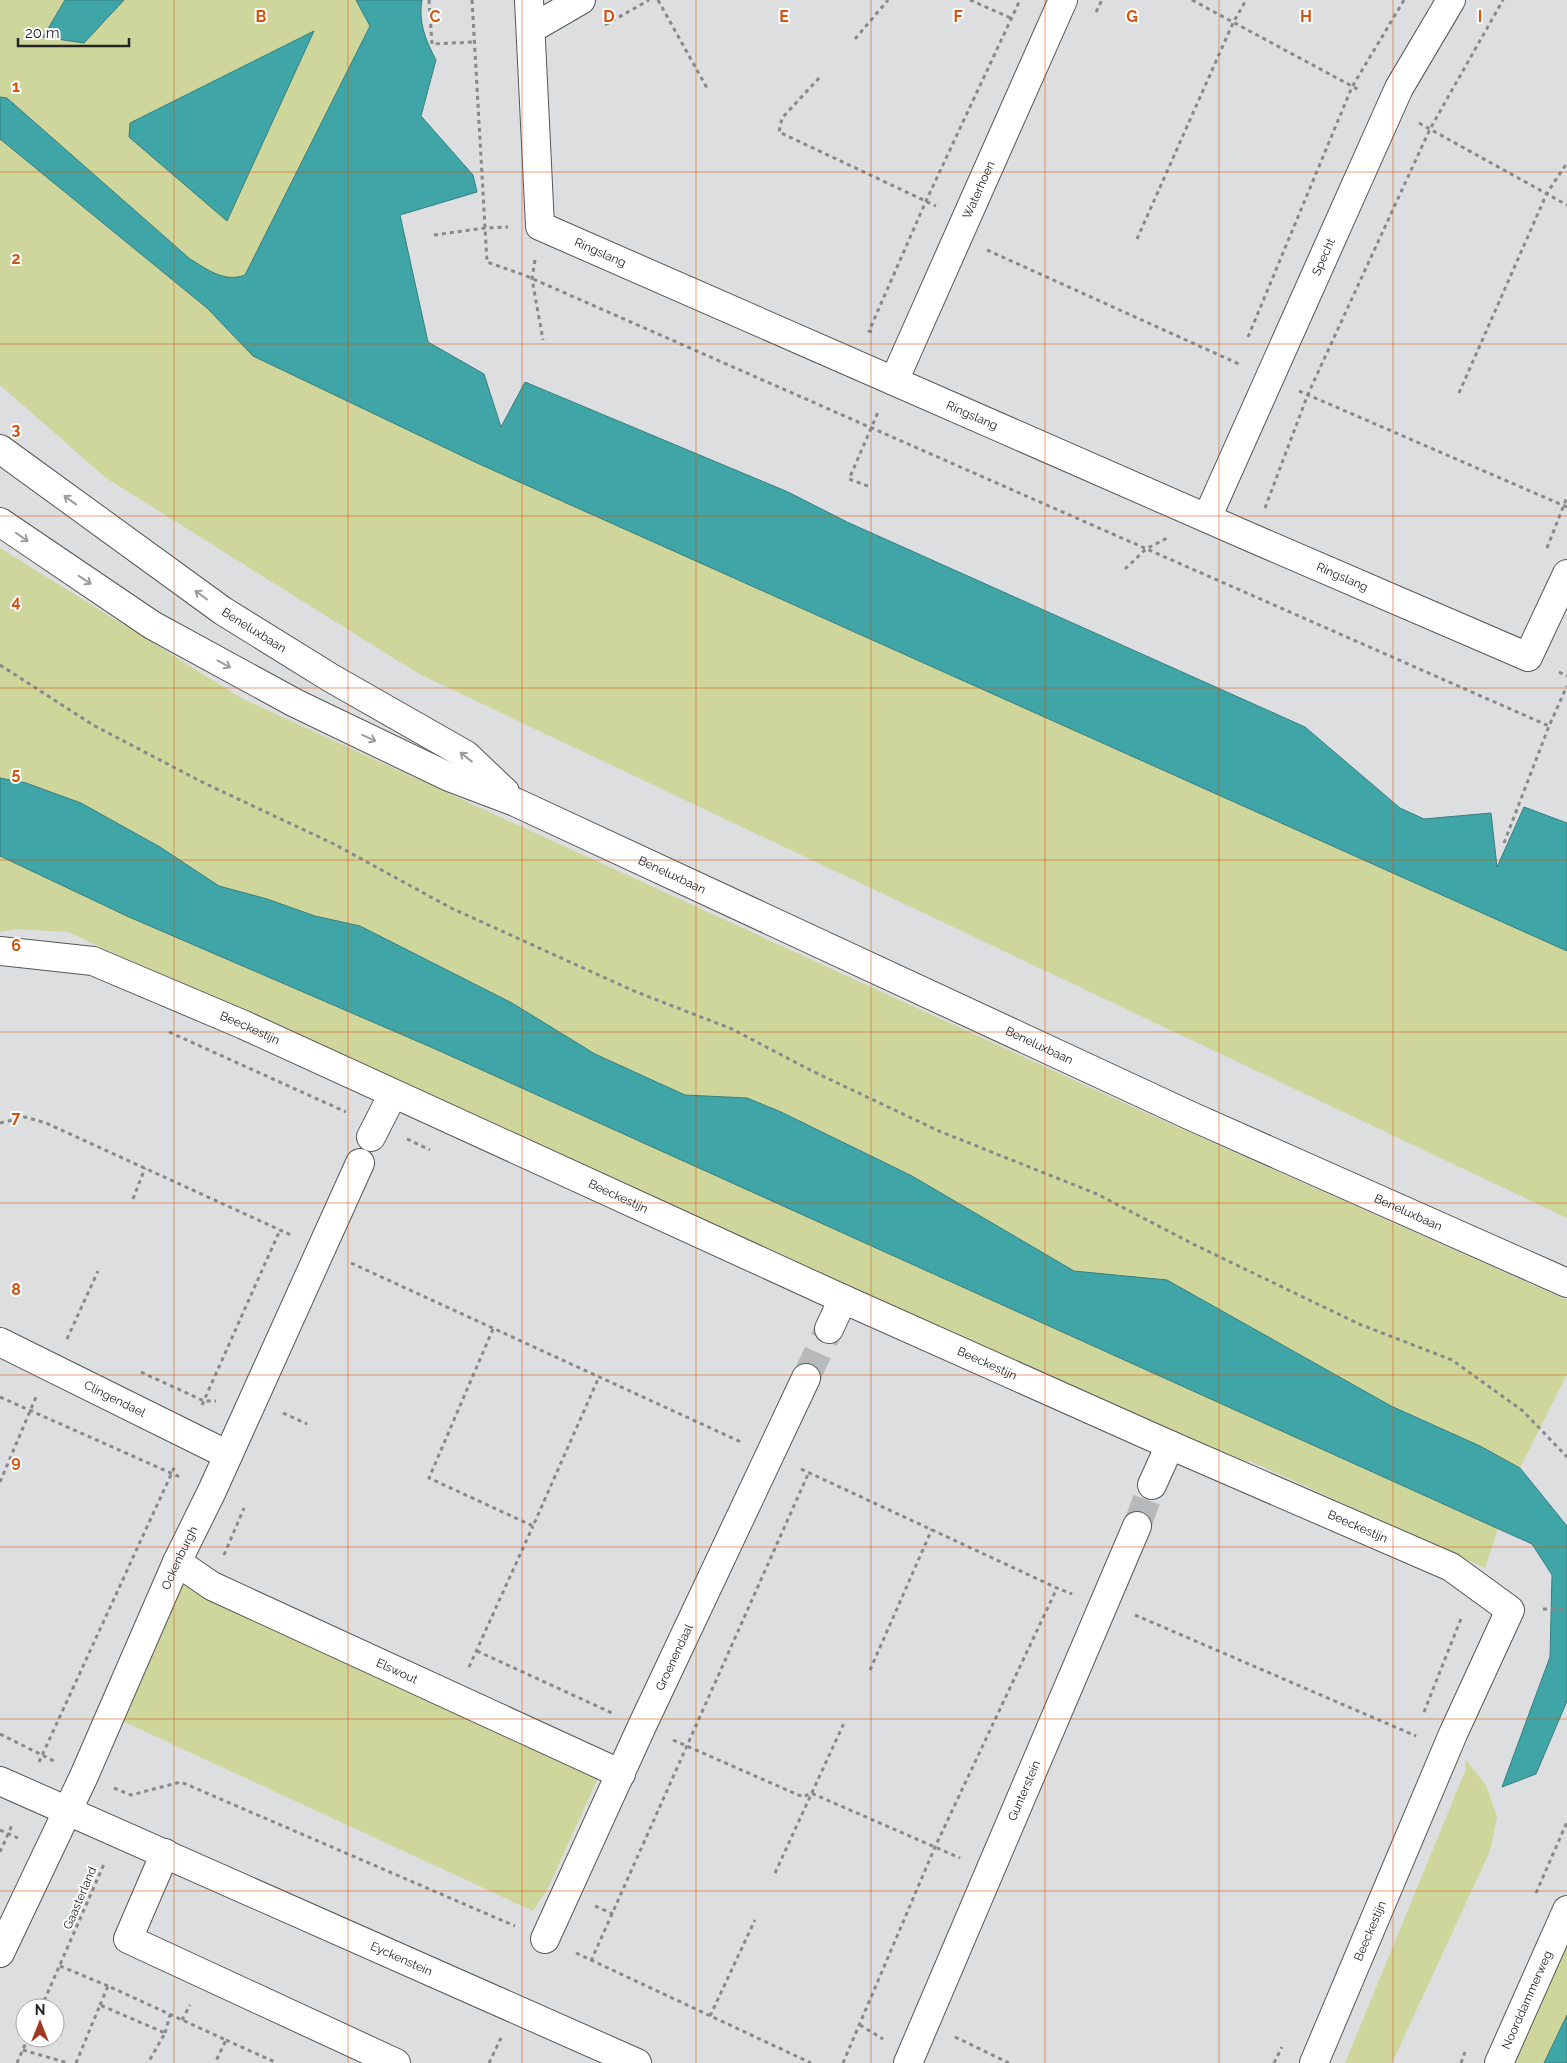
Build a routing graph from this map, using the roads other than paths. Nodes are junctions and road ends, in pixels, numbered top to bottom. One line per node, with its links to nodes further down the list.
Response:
1 (529, 0): 5 (street, Ringslang)
2 (581, 0): 5 (street)
3 (1063, 0): 6 (street, Waterhoen)
4 (1451, 0): 8 (street, Specht)
5 (531, 29): 6 (street, Ringslang)
6 (894, 381): 8 (street, Ringslang)
7 (0, 449): 11 (street, Beneluxbaan, one-way to 7)
8 (1207, 518): 10 (street, Ringslang)
9 (0, 522): 11 (street, Beneluxbaan, one-way to 11)
10 (1567, 574)
11 (515, 802): 16 (street, Beneluxbaan)
12 (0, 951): 13 (street, Beeckestijn)
13 (393, 1094): 14 (street); 17 (street, Beeckestijn)
14 (371, 1137)
15 (360, 1163): 22 (street, Ockenburgh)
16 (1567, 1283)
17 (843, 1299): 18 (street); 21 (street, Beeckestijn)
18 (829, 1328)
19 (0, 1342): 22 (street, Clingendael)
20 (806, 1378): 26 (street, Groenendaal)
21 (1170, 1445): 23 (street); 36 (street, Beeckestijn)
22 (228, 1455): 25 (street, Ockenburgh)
23 (1152, 1485)
24 (1137, 1526): 33 (street, Gunterstein)
25 (177, 1562): 26 (street, Elswout); 28 (street, Ockenburgh)
26 (621, 1774): 31 (street, Groenendaal)
27 (0, 1781): 28 (street, Eyckenstein)
28 (68, 1812): 29 (street, Eyckenstein); 32 (street, Ockenburgh)
29 (165, 1853): 34 (street); 35 (street, Eyckenstein)
30 (1567, 1910): 37 (street, Noorddammerweg)
31 (545, 1939)
32 (0, 1953)
33 (916, 2060)
34 (396, 2063)
35 (638, 2063)
36 (1314, 2063)
37 (1499, 2063)

